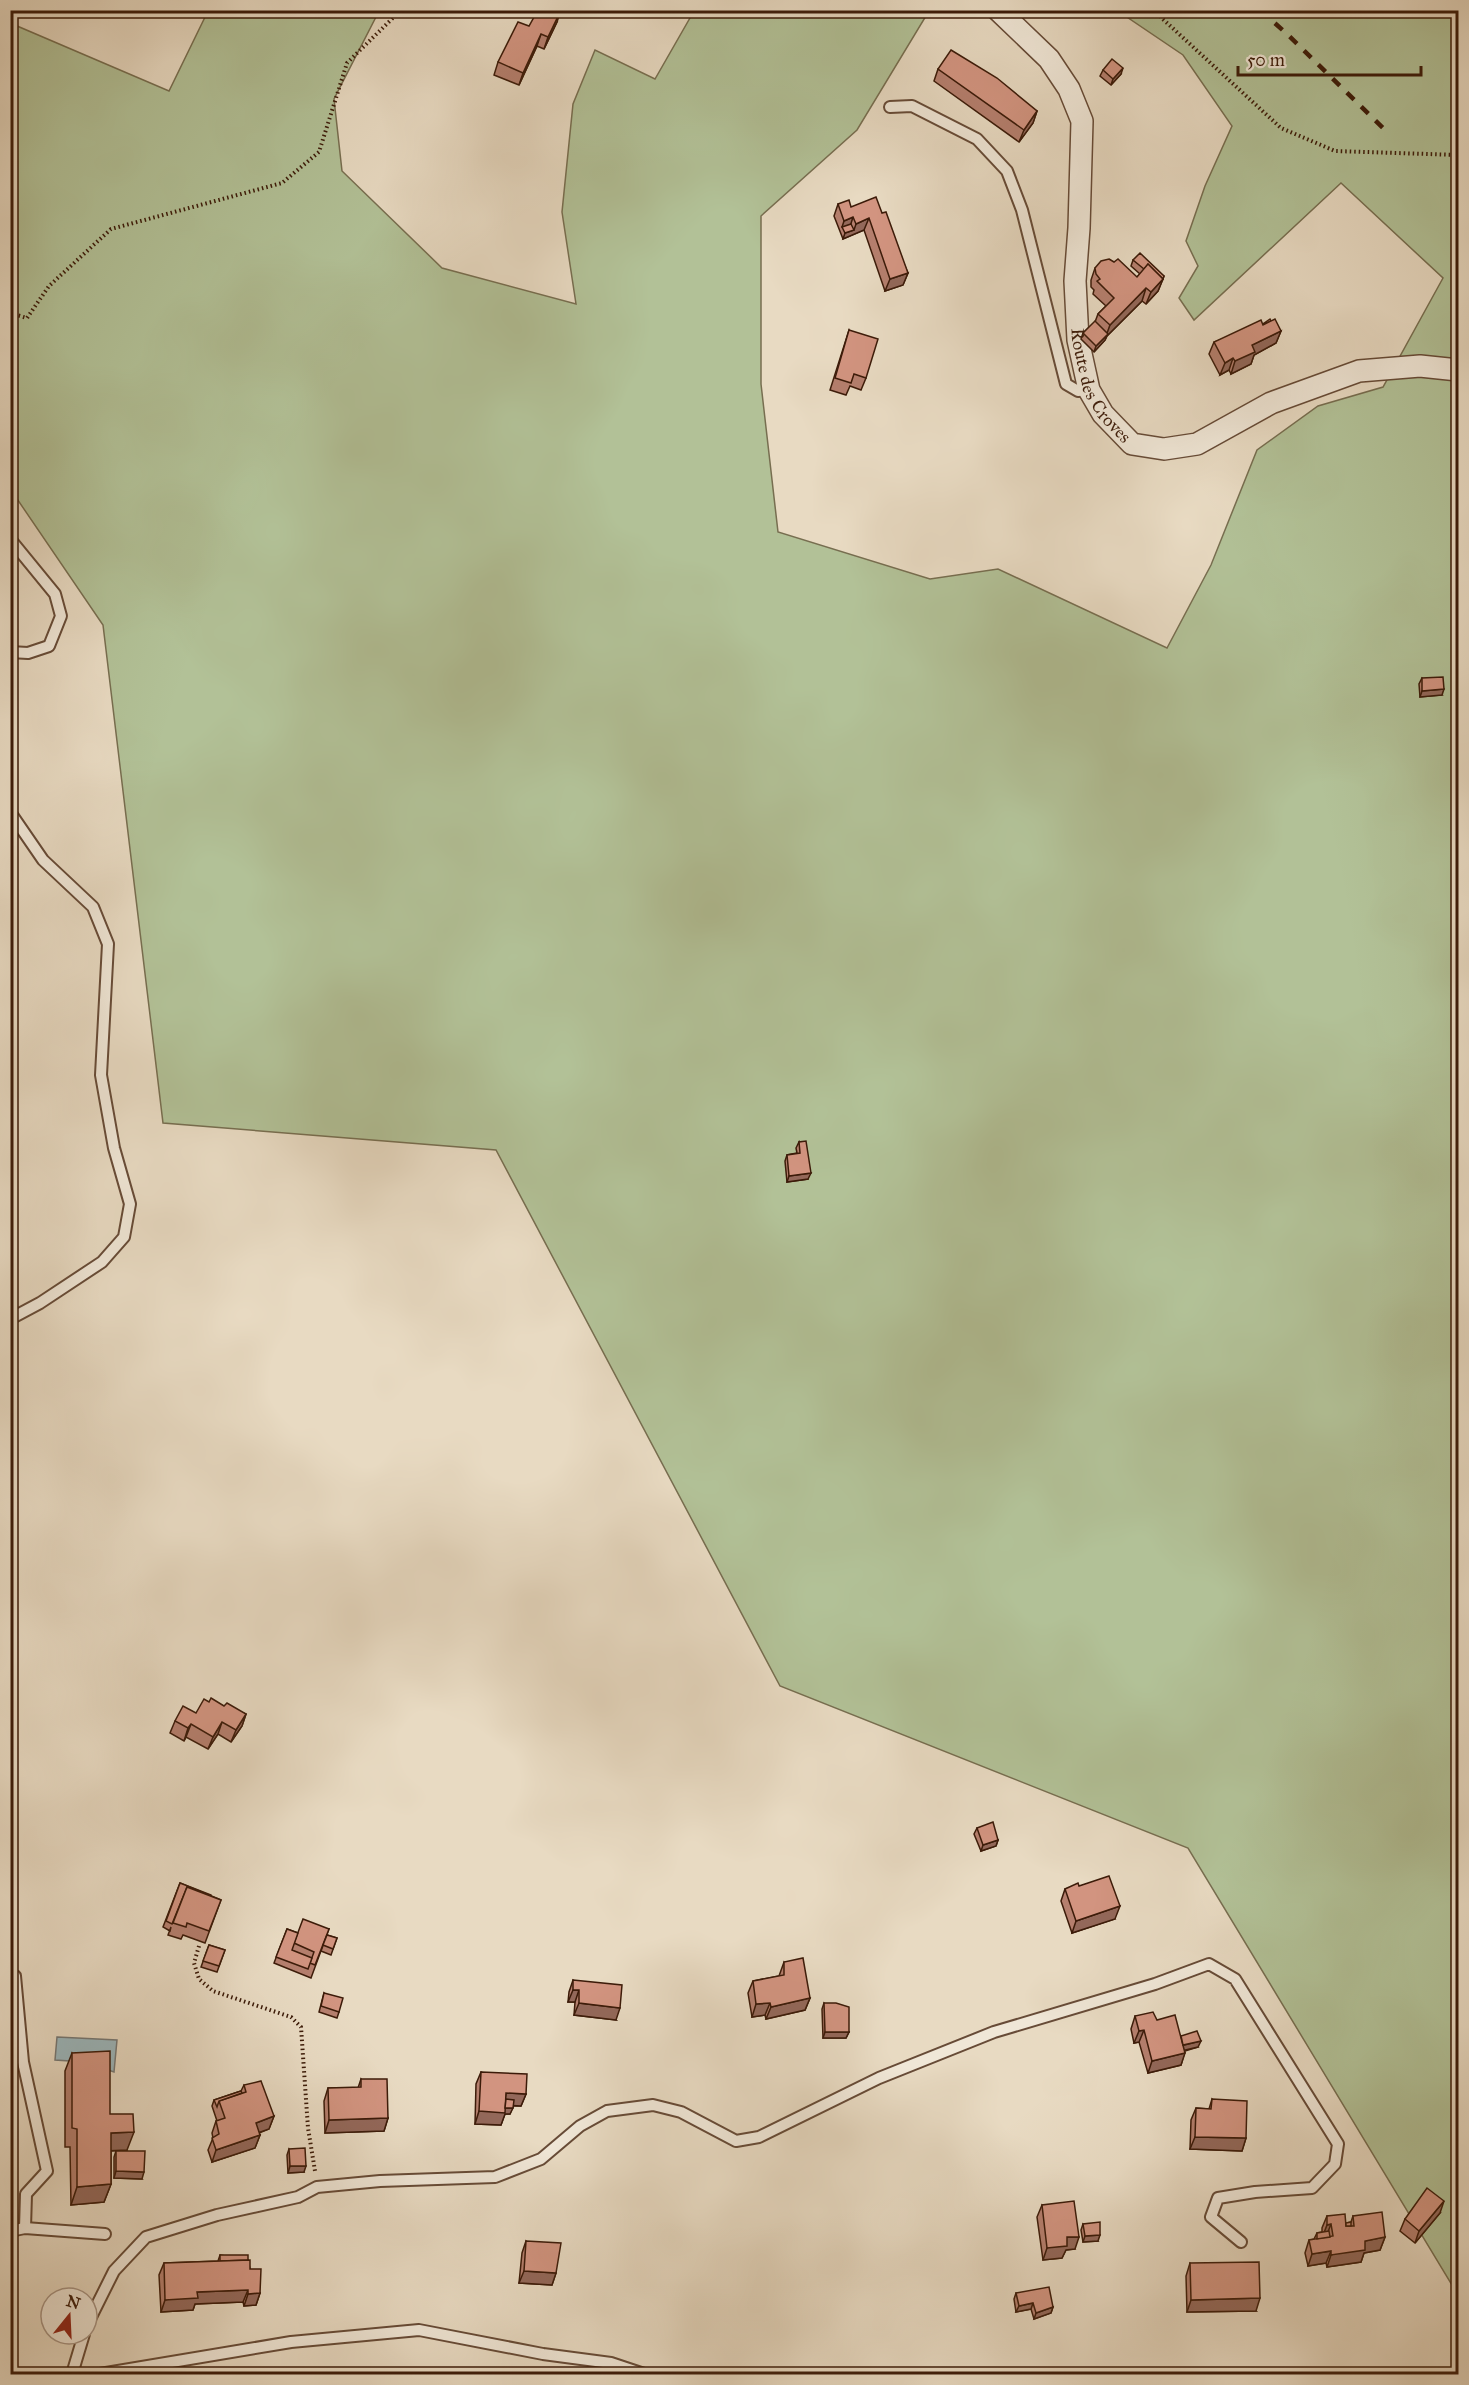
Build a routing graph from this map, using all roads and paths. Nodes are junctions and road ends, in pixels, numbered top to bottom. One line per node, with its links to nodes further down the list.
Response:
1 (400, 10): 6 (path)
2 (998, 10): 8 (street, Route des Croves)
3 (1153, 10): 5 (path)
4 (890, 107): 8 (lane)
5 (1458, 155)
6 (10, 313)
7 (1458, 370): 8 (street, Route des Croves)
8 (1089, 390)
9 (10, 539): 10 (lane)
10 (10, 652)
11 (10, 812): 12 (lane)
12 (10, 1319)
13 (199, 1946): 15 (path)
14 (15, 1976): 16 (lane)
15 (317, 2187): 19 (lane); 20 (lane)
16 (25, 2228): 17 (lane); 18 (lane)
17 (10, 2231)
18 (105, 2234)
19 (1241, 2242)
20 (99, 2301)
21 (80, 2346): 22 (lane)
22 (72, 2374)
23 (100, 2374): 24 (lane)
24 (644, 2374)

